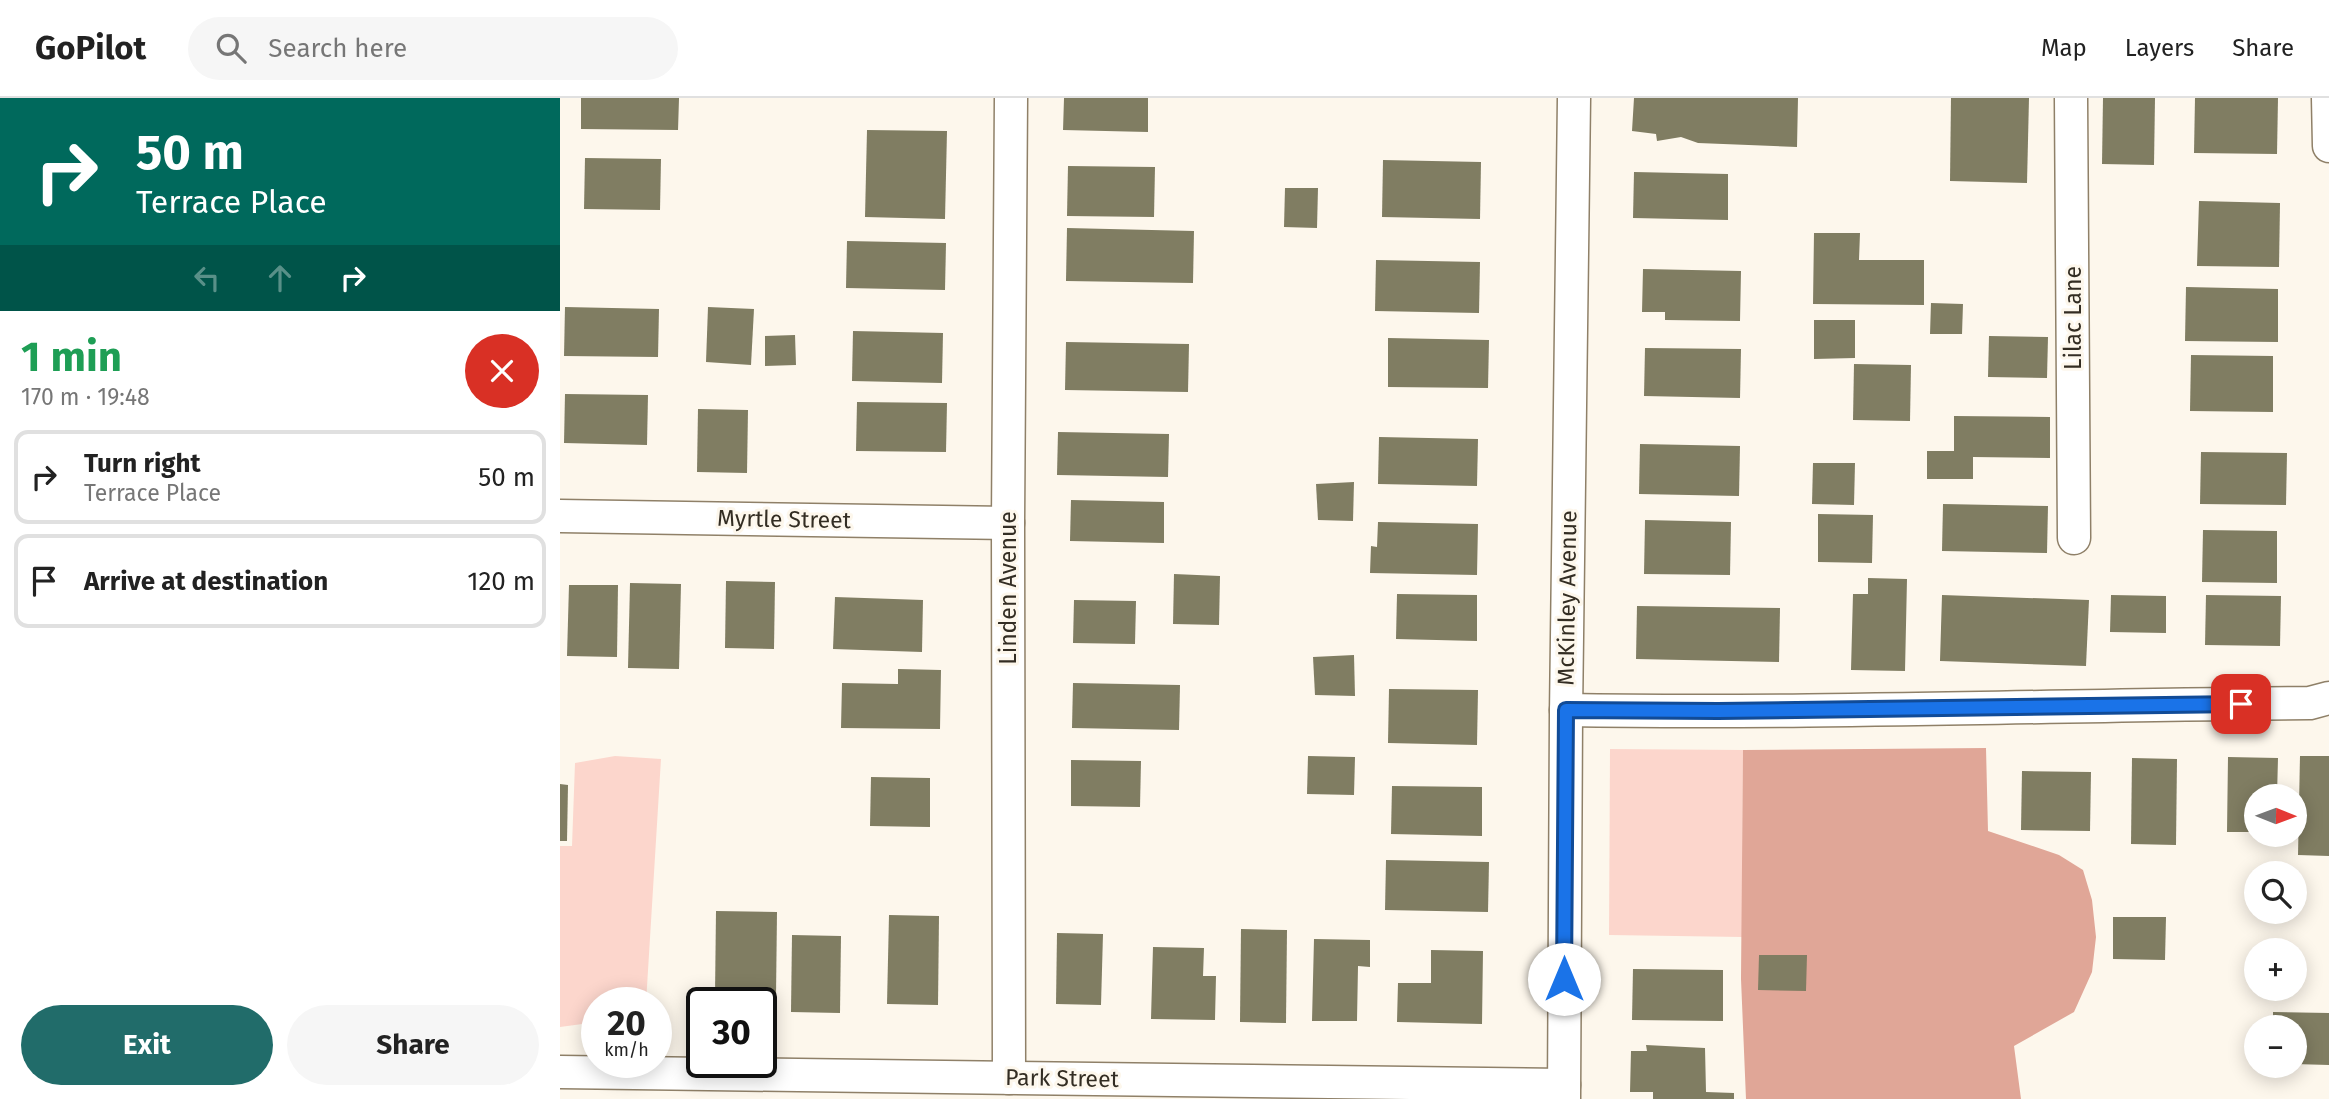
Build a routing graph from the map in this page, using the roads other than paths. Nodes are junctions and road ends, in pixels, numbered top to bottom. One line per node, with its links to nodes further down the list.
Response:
1 (1011, 98): 7 (street, Linden Avenue)
2 (1574, 98): 10 (street, McKinley Avenue)
3 (2071, 98): 8 (street, Lilac Lane)
4 (2328, 98): 5 (street)
5 (2329, 146)
6 (560, 516): 7 (street, Myrtle Street)
7 (1008, 523): 12 (street, Linden Avenue)
8 (2074, 538)
9 (2329, 698): 10 (street)
10 (1566, 710): 13 (street, McKinley Avenue)
11 (560, 1072): 12 (street, Park Street)
12 (1009, 1078): 13 (street, Park Street)
13 (1564, 1092)

